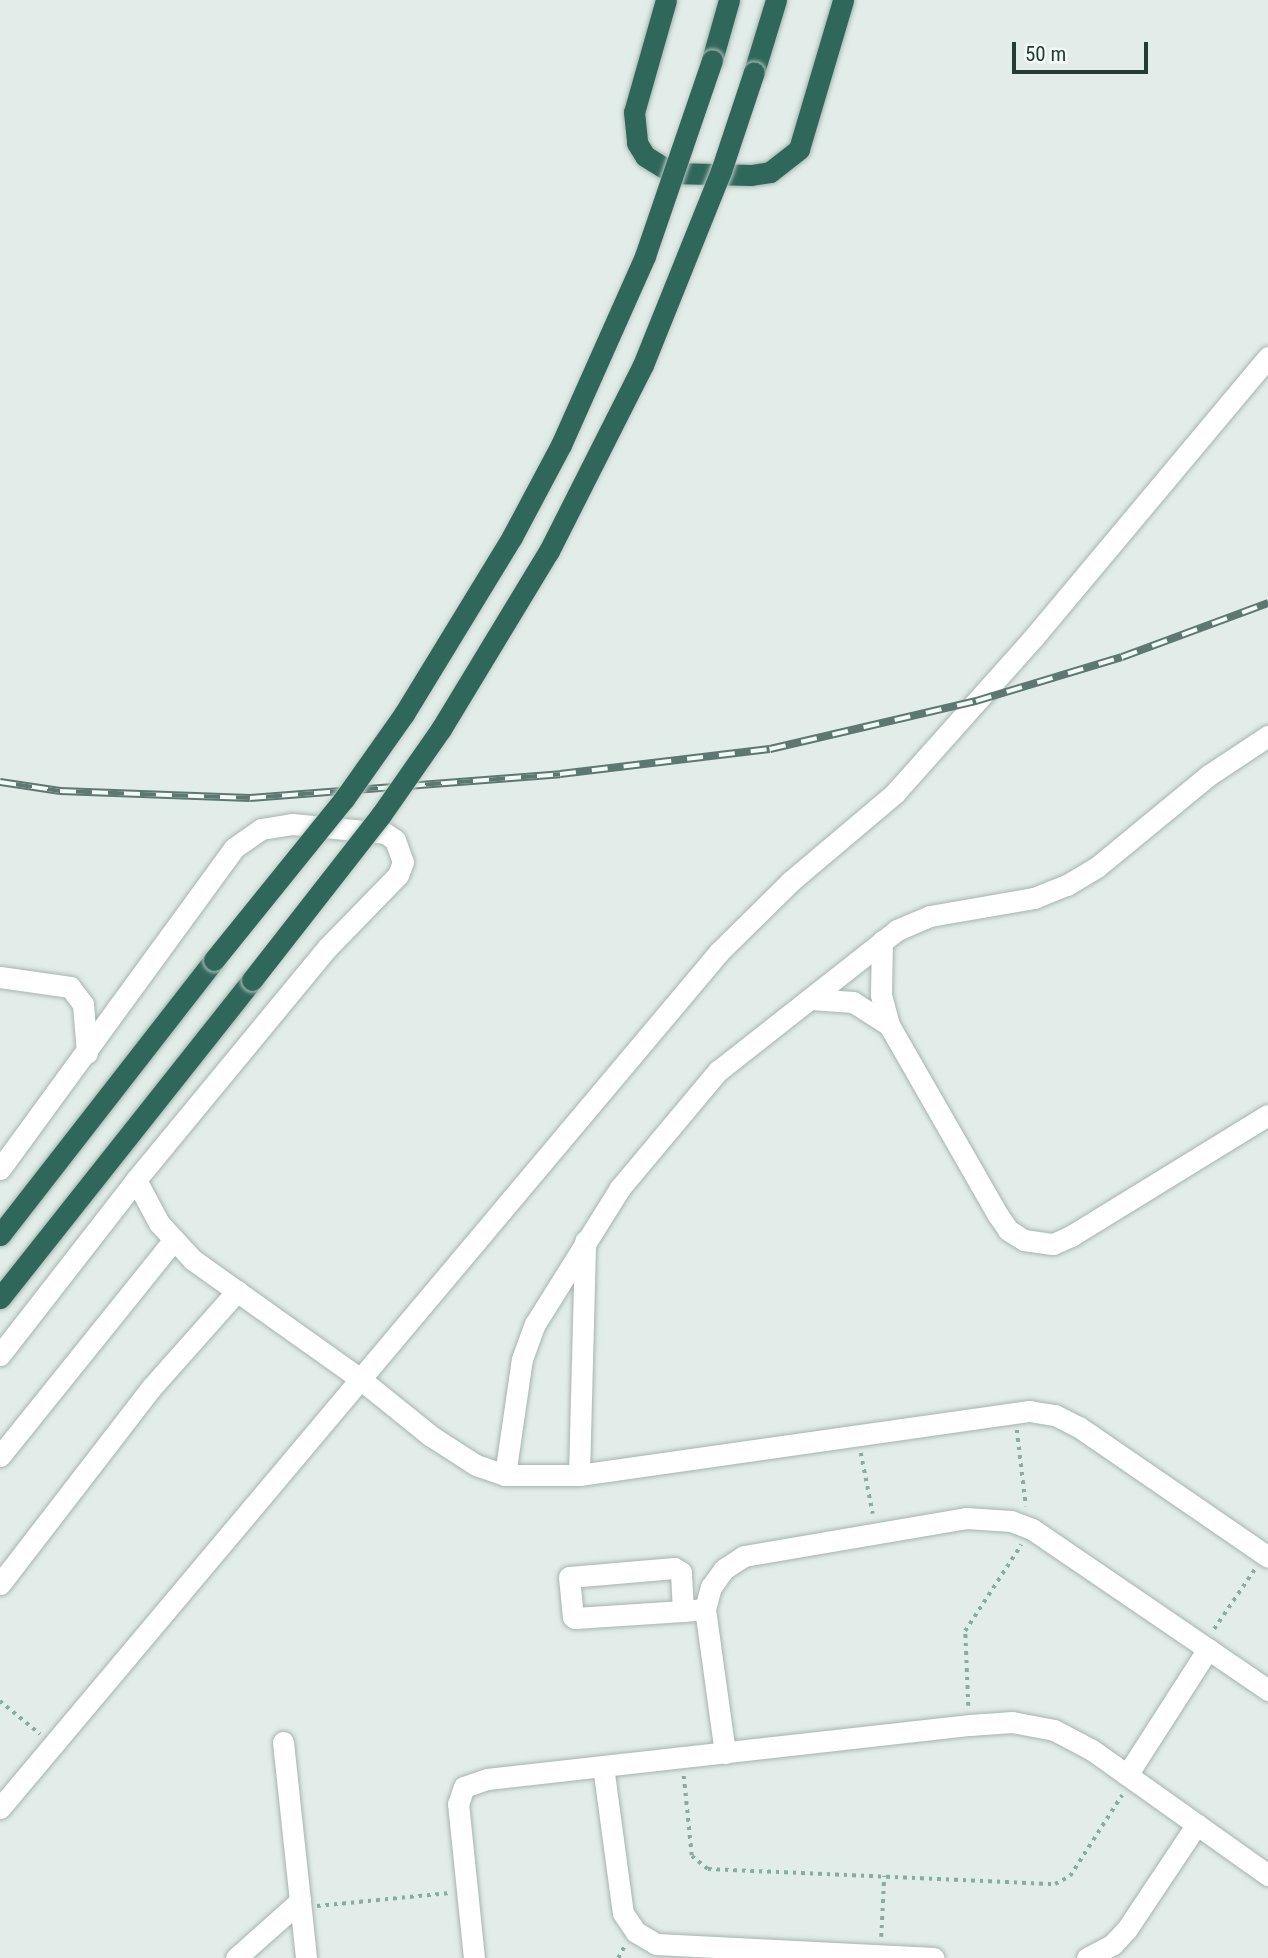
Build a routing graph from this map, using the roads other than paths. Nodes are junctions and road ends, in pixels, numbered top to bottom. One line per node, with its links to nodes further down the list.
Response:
1 (666, 0): 4 (highway)
2 (729, 0): 15 (highway, bridge)
3 (776, 0): 19 (highway, bridge)
4 (843, 0)
5 (1268, 357): 21 (street)
6 (1268, 736): 7 (street)
7 (883, 941): 9 (street); 10 (street)
8 (0, 978): 11 (street)
9 (811, 999): 10 (street); 17 (street)
10 (889, 1026): 12 (street)
11 (87, 1053): 13 (street); 14 (street)
12 (1268, 1115)
13 (0, 1169)
14 (136, 1180): 16 (street); 20 (street)
15 (0, 1235)
16 (173, 1241): 18 (street); 22 (street)
17 (585, 1241): 23 (street); 24 (street)
18 (237, 1291): 21 (street); 26 (street)
19 (0, 1298)
20 (0, 1355)
21 (359, 1378): 23 (street); 35 (street)
22 (0, 1456)
23 (505, 1475): 24 (street)
24 (579, 1475): 25 (street)
25 (1266, 1556)
26 (0, 1584)
27 (705, 1609): 28 (street); 29 (street); 32 (street)
28 (683, 1611): 28 (street)
29 (1206, 1647): 30 (street); 34 (street)
30 (1268, 1690)
31 (283, 1742): 38 (street)
32 (724, 1753): 33 (street); 34 (street)
33 (603, 1766): 41 (street); 42 (street)
34 (1129, 1777): 36 (street)
35 (0, 1808)
36 (1197, 1824): 37 (street); 43 (street)
37 (1268, 1875)
38 (301, 1904): 39 (street); 40 (street)
39 (236, 1958)
40 (306, 1958)
41 (474, 1958)
42 (934, 1958)
43 (1087, 1958)

